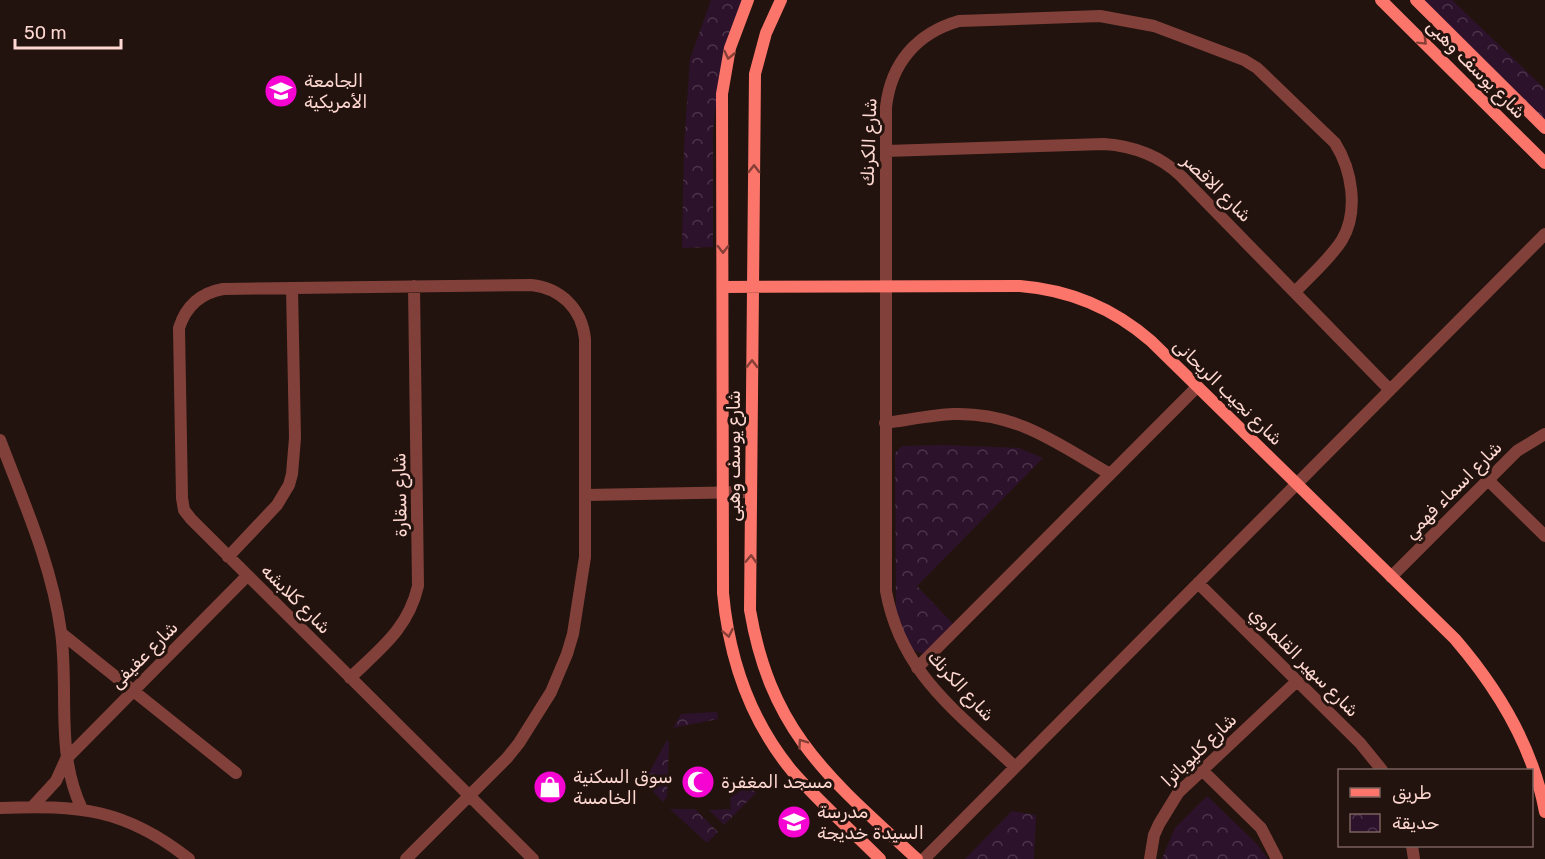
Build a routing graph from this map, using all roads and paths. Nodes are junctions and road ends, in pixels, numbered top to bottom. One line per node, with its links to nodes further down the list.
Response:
1 (748, 0): 11 (street, شارع يوسف وهبى, one-way to 11)
2 (781, 0): 12 (street, شارع يوسف وهبى, one-way to 2)
3 (1381, 0): 7 (street, شارع يوسف وهبى, one-way to 7)
4 (1416, 0): 5 (street, شارع يوسف وهبى)
5 (1545, 128)
6 (886, 151): 10 (street, شارع الكرنك); 14 (street, شارع الاقصر); 14 (street, شارع الكرنك)
7 (1545, 163)
8 (1545, 234): 16 (street)
9 (414, 286): 13 (street); 25 (street); 33 (street, شارع سقارة)
10 (885, 286): 12 (street, شارع نجيب الريحانى); 15 (street, شارع نجيب الريحانى); 17 (street, شارع الكرنك)
11 (723, 287): 12 (street, شارع نجيب الريحانى); 23 (street, شارع يوسف وهبى)
12 (753, 287): 24 (street, شارع يوسف وهبى, one-way to 12)
13 (292, 288): 27 (street); 27 (street, شارع كلابشه)
14 (1295, 292): 16 (street, شارع الاقصر)
15 (1197, 387): 20 (street); 22 (street, شارع نجيب الريحانى)
16 (1390, 390): 22 (street)
17 (885, 423): 20 (street); 32 (street, شارع الكرنك)
18 (1545, 434): 21 (street, شارع اسماء فهمي)
19 (0, 440): 31 (street)
20 (1110, 474): 32 (street)
21 (1488, 480): 26 (street); 29 (street, شارع اسماء فهمي)
22 (1297, 484): 29 (street, شارع نجيب الريحانى); 30 (street)
23 (723, 492): 24 (street); 25 (street); 51 (street, شارع يوسف وهبى, one-way to 51)
24 (751, 492): 52 (street, شارع يوسف وهبى, one-way to 24)
25 (585, 495): 43 (street)
26 (1545, 536)
27 (228, 557): 28 (street, شارع كلابشه)
28 (247, 576): 33 (street, شارع كلابشه); 35 (street, شارع عفيفى)
29 (1391, 577): 39 (street, شارع نجيب الريحانى)
30 (1198, 583): 34 (street, شارع سهير القلماوي); 37 (street)
31 (61, 633): 35 (street); 36 (street)
32 (917, 668): 37 (street, شارع الكرنك)
33 (350, 678): 43 (street, شارع كلابشه)
34 (1297, 681): 38 (street, شارع سهير القلماوي); 40 (street, شارع كليوباترا)
35 (134, 691): 36 (street, شارع عفيفى); 42 (street)
36 (66, 759): 44 (street); 46 (street)
37 (1016, 767): 53 (street)
38 (1380, 769)
39 (1532, 769)
40 (1203, 771): 54 (street, شارع كليوباترا); 55 (street)
41 (1533, 772): 47 (street, شارع نجيب الريحانى)
42 (236, 773)
43 (469, 796): 49 (street); 50 (street, شارع كلابشه)
44 (32, 807): 45 (street); 46 (street)
45 (0, 808)
46 (82, 809): 48 (street)
47 (1545, 812)
48 (189, 859)
49 (406, 859)
50 (533, 859)
51 (880, 859)
52 (917, 859)
53 (924, 859)
54 (1150, 859)
55 (1277, 859)

